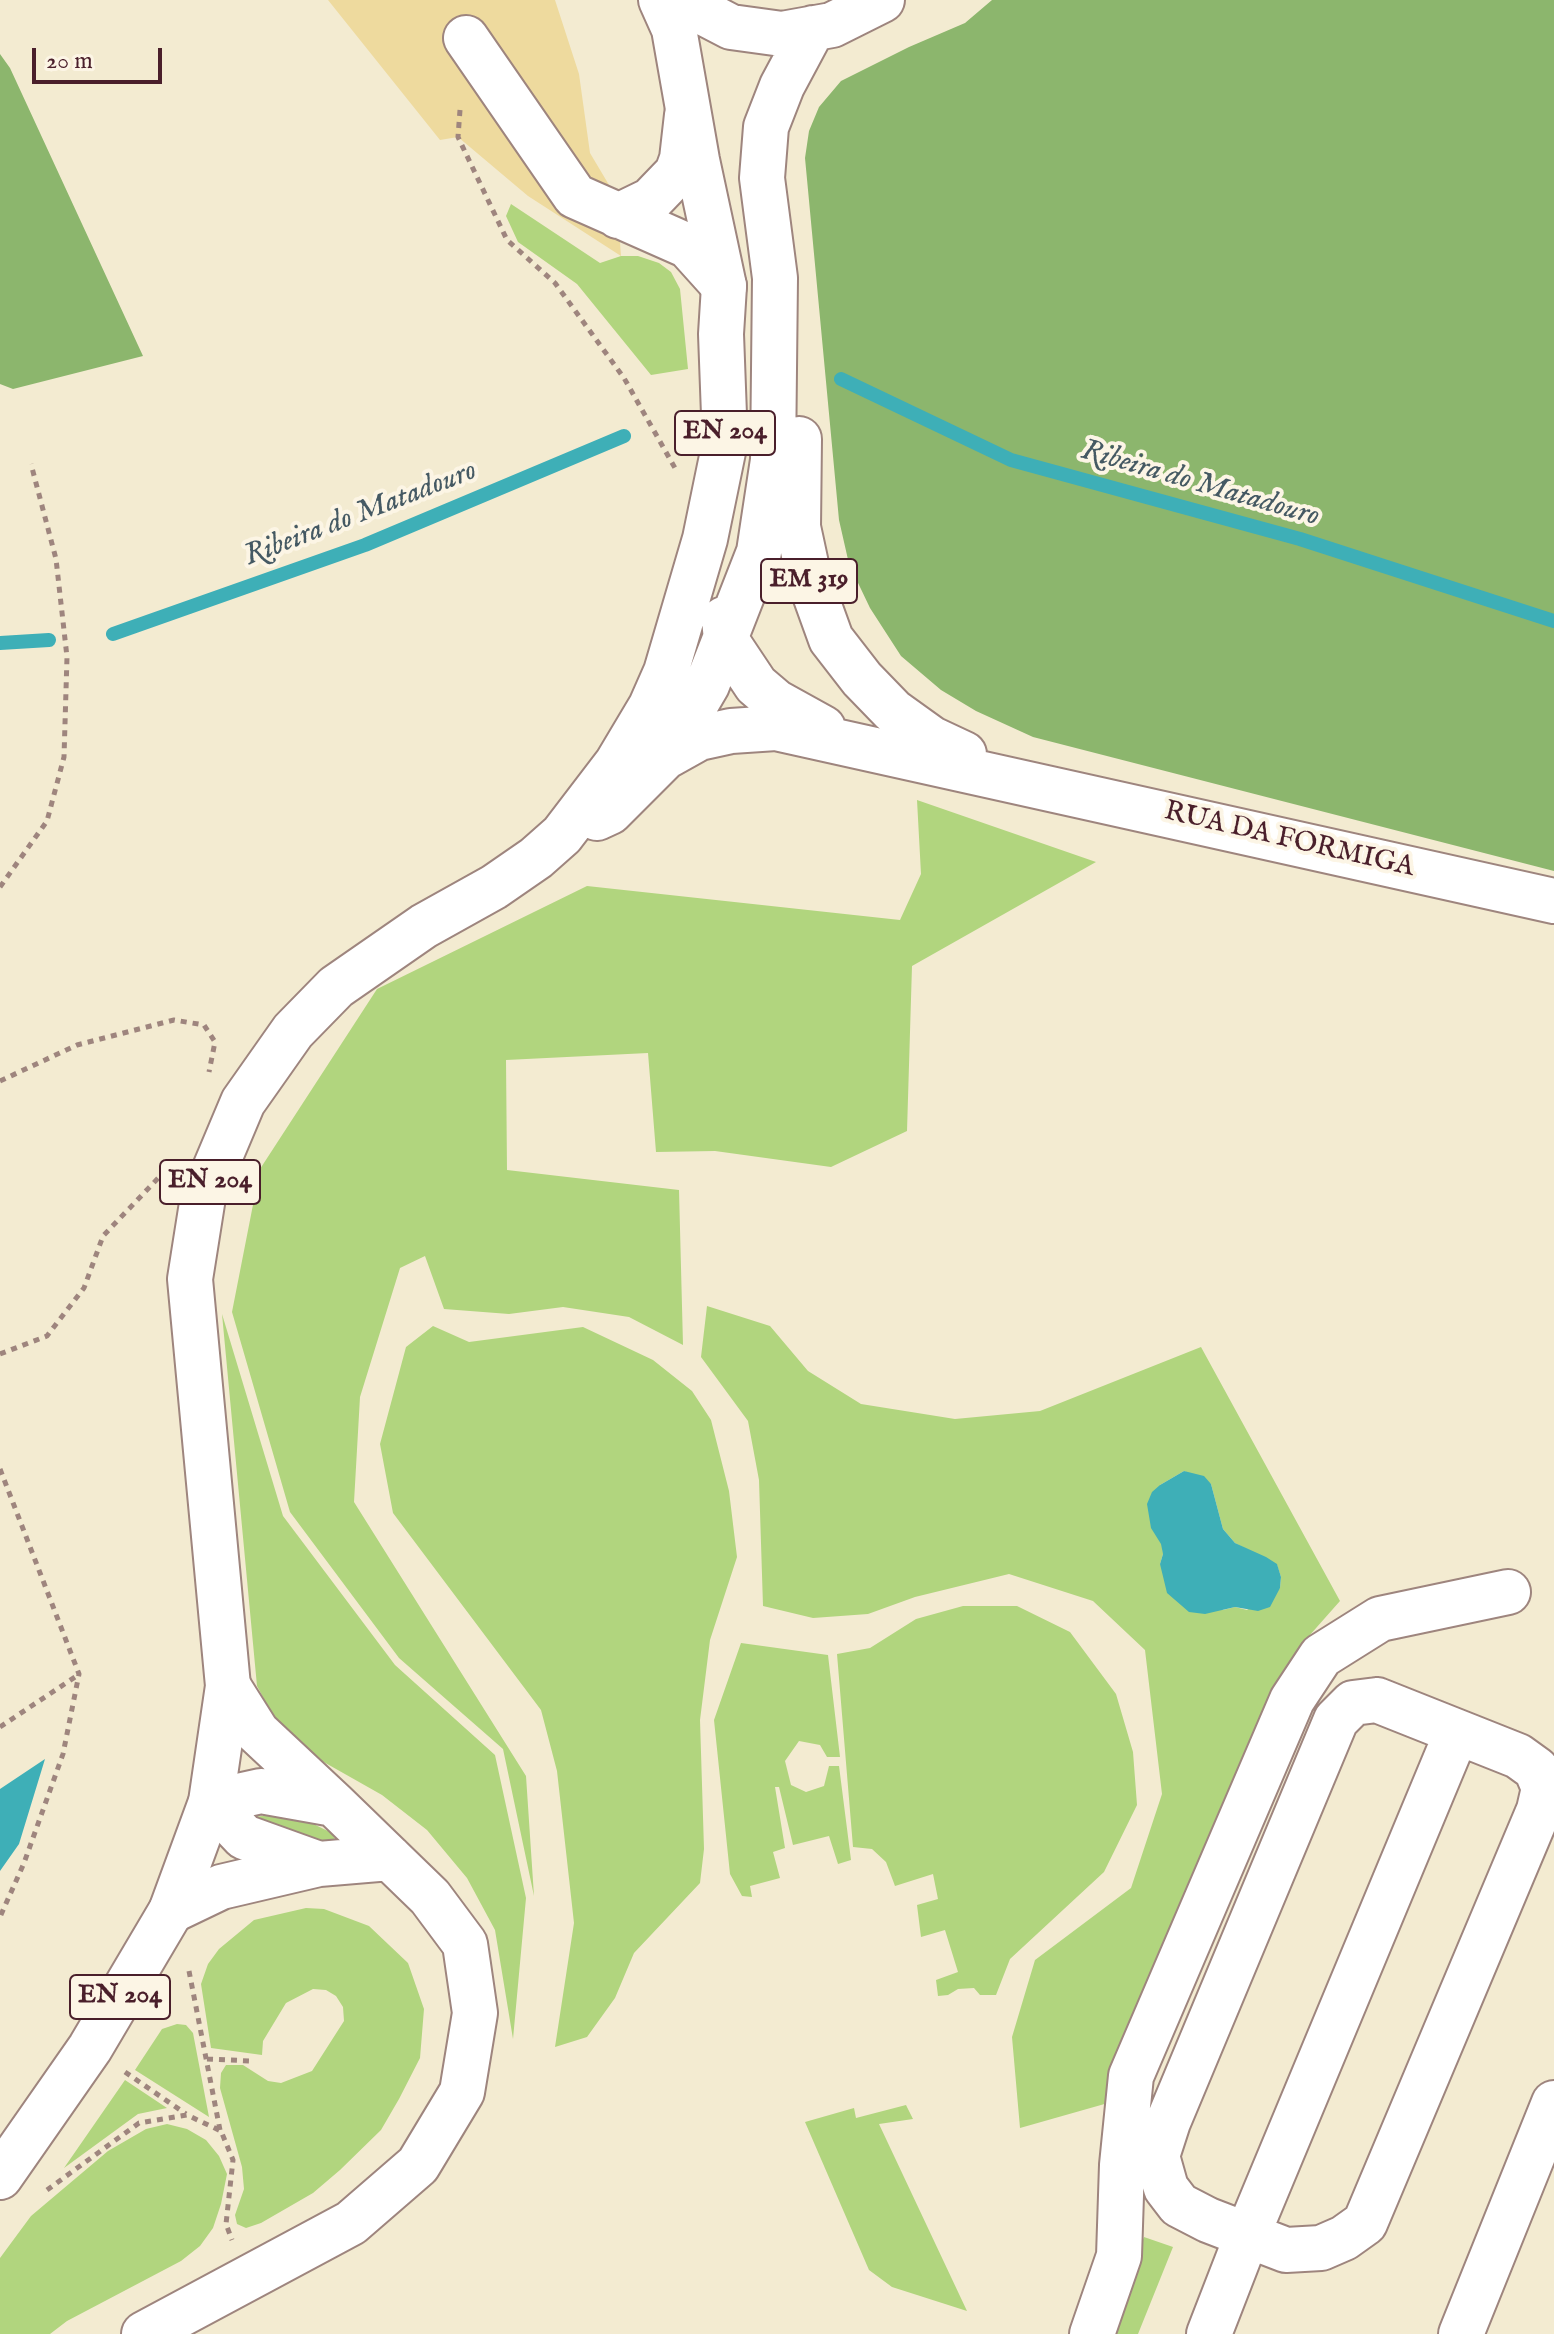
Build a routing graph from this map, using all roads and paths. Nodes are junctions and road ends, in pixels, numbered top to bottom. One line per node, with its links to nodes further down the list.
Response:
1 (661, 0): 6 (main road, EN 204)
2 (679, 0): 4 (main road)
3 (880, 1): 4 (main road)
4 (813, 28): 9 (main road, EN 204)
5 (466, 38): 8 (main road)
6 (688, 103): 8 (main road); 10 (main road, EN 204)
7 (460, 109): 12 (path)
8 (618, 216): 10 (main road)
9 (775, 278): 13 (main road, EN 204); 16 (main road, EM 319)
10 (724, 286): 13 (main road); 17 (main road, EN 204)
11 (31, 464): 18 (path)
12 (680, 478)
13 (726, 640): 14 (main road); 15 (main road, EN 204)
14 (848, 742): 15 (main road, EM 319); 16 (main road, EM 319)
15 (665, 757): 17 (main road, EN 204)
16 (1024, 782): 19 (main road, RUA DA FORMIGA / EM 319)
17 (562, 835): 27 (main road, EN 204)
18 (0, 887)
19 (1554, 901)
20 (208, 1077): 21 (path)
21 (0, 1081)
22 (171, 1164): 23 (path)
23 (0, 1354)
24 (0, 1469): 26 (path)
25 (1508, 1592): 47 (main road)
26 (79, 1674): 28 (path); 35 (path)
27 (228, 1686): 30 (main road, EN 204); 31 (main road)
28 (0, 1727)
29 (1457, 1732): 44 (main road); 44 (main road); 44 (main road)
30 (211, 1802): 31 (main road); 33 (main road); 34 (main road, EN 204)
31 (334, 1804): 32 (main road)
32 (390, 1858): 33 (main road); 46 (main road)
33 (319, 1864): 34 (main road)
34 (171, 1911): 43 (main road, EN 204)
35 (0, 1917)
36 (188, 1964): 37 (path)
37 (207, 2059): 38 (path); 42 (path)
38 (251, 2061)
39 (113, 2063): 41 (path)
40 (1554, 2103): 49 (main road)
41 (187, 2115): 42 (path); 43 (path)
42 (221, 2131): 45 (path)
43 (20, 2181)
44 (1247, 2236): 48 (main road)
45 (234, 2245)
46 (144, 2334)
47 (1092, 2334)
48 (1209, 2334)
49 (1461, 2334)

